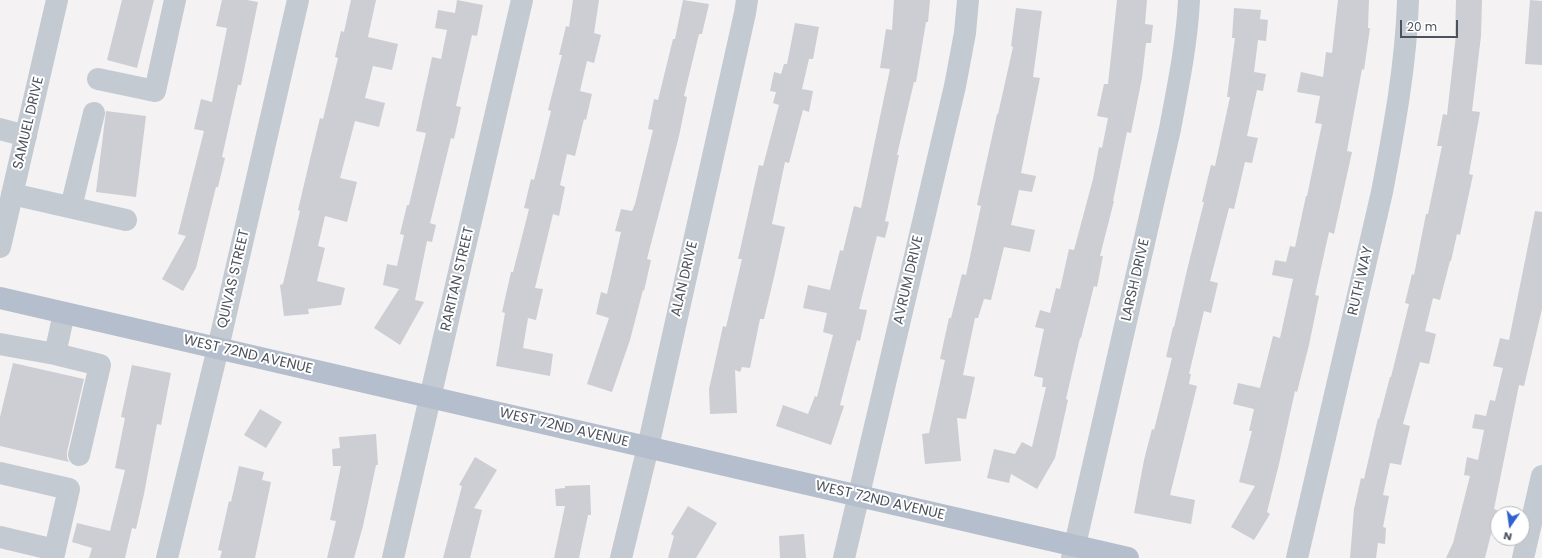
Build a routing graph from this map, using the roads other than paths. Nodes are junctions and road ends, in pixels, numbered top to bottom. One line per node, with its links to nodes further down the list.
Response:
1 (57, 0): 12 (street, SAMUEL DRIVE)
2 (175, 0): 9 (street)
3 (298, 0): 20 (street, QUIVAS STREET)
4 (522, 0): 22 (street, RARITAN STREET)
5 (747, 0): 23 (street, ALAN DRIVE)
6 (968, 0): 27 (street, AVRUM DRIVE)
7 (1189, 0): 29 (street, LARSH DRIVE)
8 (1408, 0): 36 (street, RUTH WAY)
9 (98, 79)
10 (94, 112): 14 (street)
11 (0, 129): 12 (street)
12 (26, 136): 13 (street, SAMUEL DRIVE)
13 (12, 194): 14 (street); 16 (street, SAMUEL DRIVE)
14 (71, 207): 15 (street)
15 (126, 220)
16 (1, 235)
17 (0, 298): 18 (main road, WEST 72ND AVENUE)
18 (64, 313): 20 (main road, WEST 72ND AVENUE); 21 (street)
19 (0, 344): 21 (street)
20 (218, 348): 22 (main road, WEST 72ND AVENUE); 31 (street, QUIVAS STREET)
21 (55, 354): 24 (street)
22 (431, 397): 23 (main road, WEST 72ND AVENUE); 32 (street, RARITAN STREET)
23 (648, 447): 27 (main road, WEST 72ND AVENUE); 33 (street, ALAN DRIVE)
24 (79, 455)
25 (0, 473): 30 (street)
26 (1542, 476): 37 (street)
27 (858, 496): 29 (main road, WEST 72ND AVENUE); 34 (street, AVRUM DRIVE)
28 (0, 537): 30 (street)
29 (1074, 552): 35 (main road, WEST 72ND AVENUE)
30 (54, 554)
31 (167, 558)
32 (393, 558)
33 (621, 558)
34 (844, 558)
35 (1128, 558)
36 (1296, 558)
37 (1523, 558)

